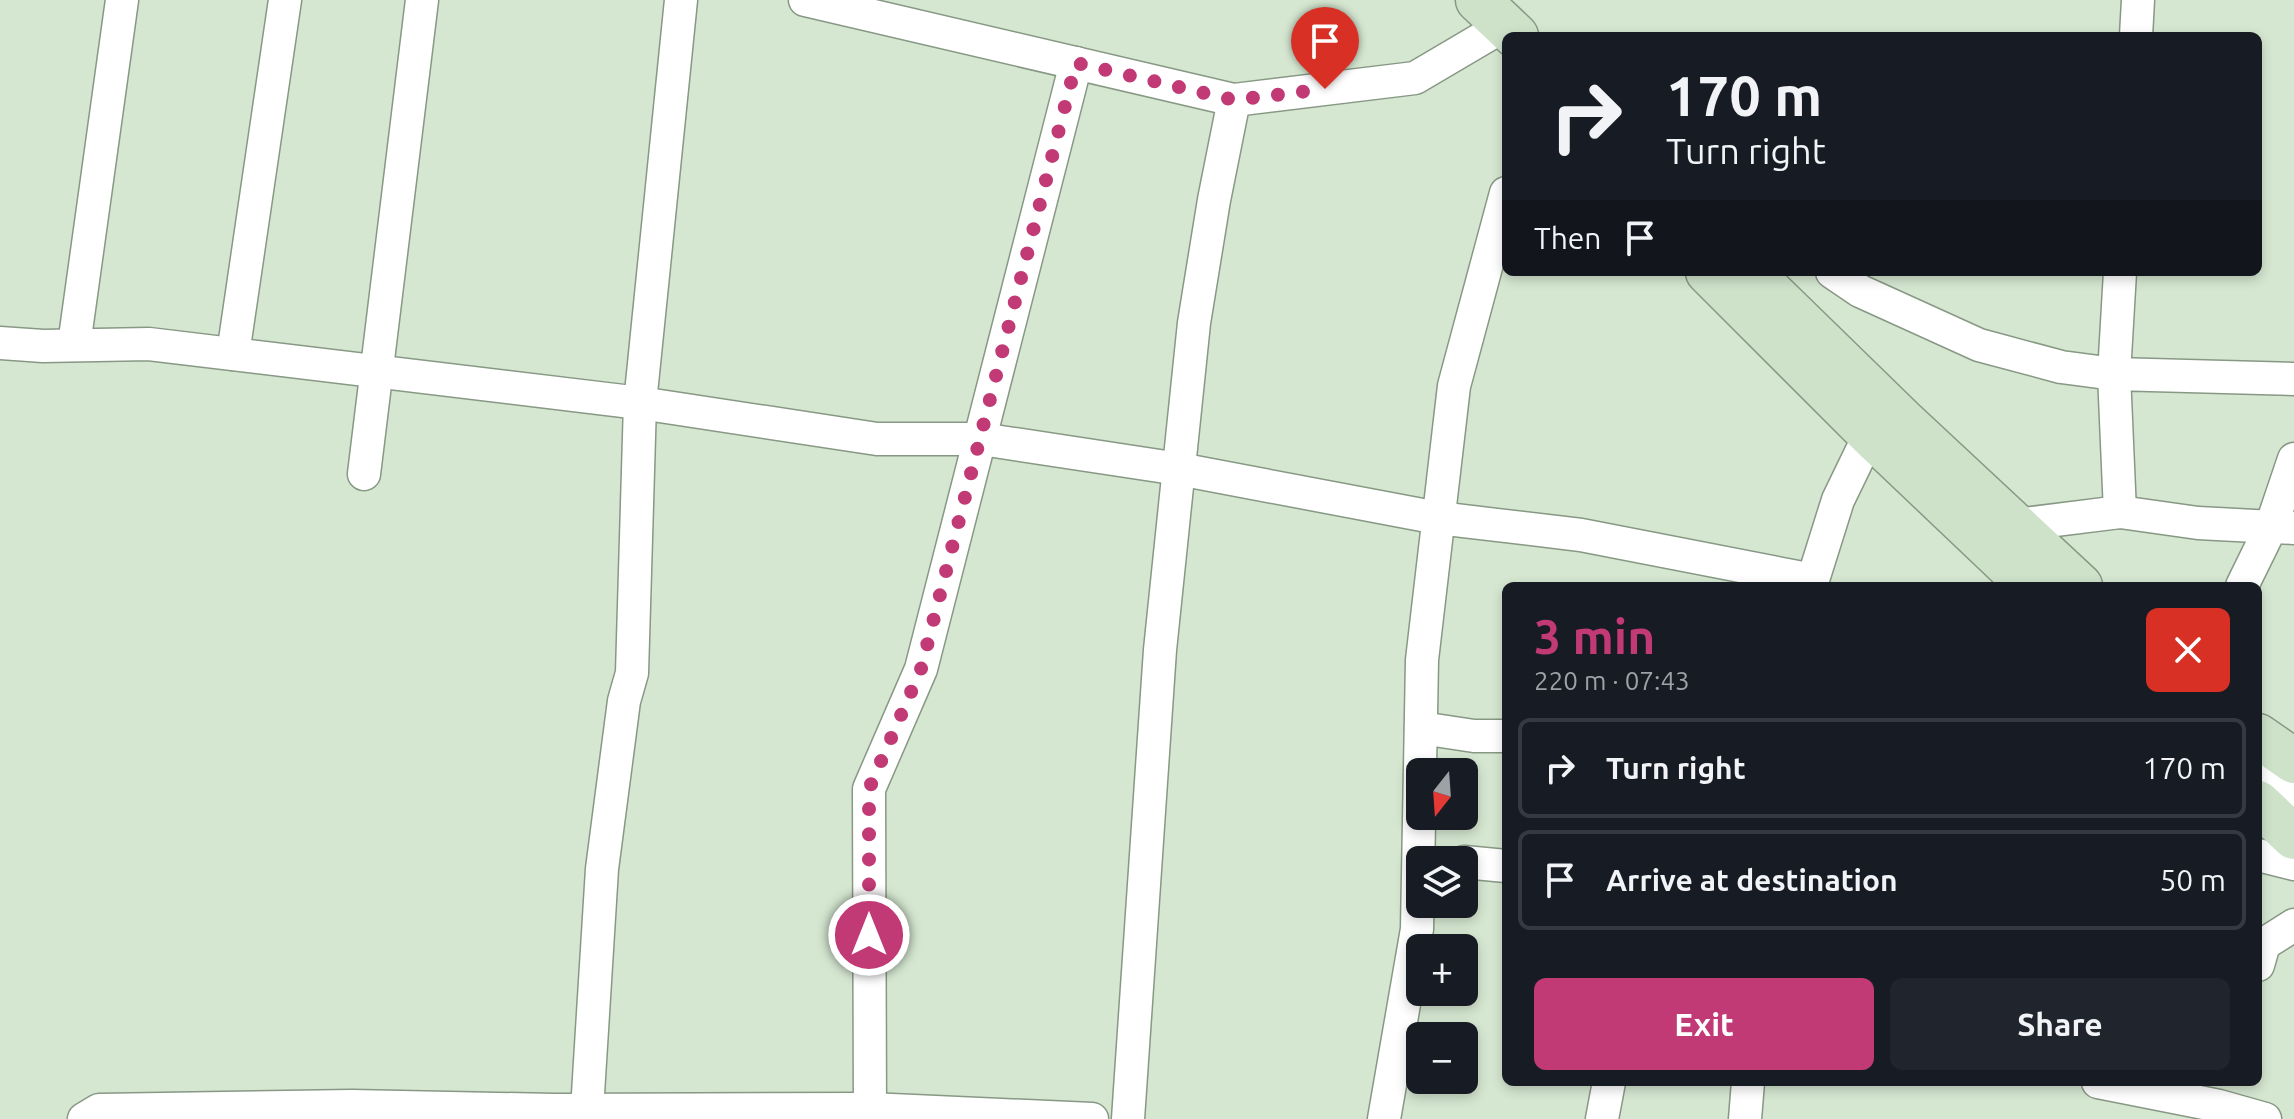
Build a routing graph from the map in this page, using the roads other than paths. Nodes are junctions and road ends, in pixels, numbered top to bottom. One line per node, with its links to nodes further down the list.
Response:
1 (122, 0): 17 (street)
2 (285, 0): 18 (street)
3 (422, 0): 19 (street)
4 (681, 0): 22 (street)
5 (805, 0): 9 (street)
6 (2138, 0): 8 (street)
7 (1500, 20): 10 (street)
8 (2136, 32)
9 (1076, 63): 10 (street); 24 (street)
10 (1234, 100): 26 (street)
11 (1502, 208): 29 (street)
12 (1712, 276): 23 (street)
13 (1754, 276): 30 (street)
14 (1838, 276): 20 (street)
15 (2120, 276): 20 (street)
16 (0, 343): 17 (street)
17 (74, 345): 18 (street)
18 (233, 354): 19 (street)
19 (377, 372): 22 (street); 27 (street)
20 (2114, 374): 21 (street); 28 (street)
21 (2294, 379)
22 (640, 403): 24 (street); 57 (street)
23 (1870, 434): 33 (street); 34 (street)
24 (981, 439): 26 (street); 58 (street)
25 (2294, 459): 31 (street)
26 (1179, 469): 29 (street); 61 (street)
27 (364, 474)
28 (2120, 512): 30 (street); 31 (street)
29 (1438, 518): 32 (street); 37 (street)
30 (2016, 525): 35 (street)
31 (2283, 528): 36 (street)
32 (1807, 582)
33 (1812, 582)
34 (2026, 582)
35 (2076, 582)
36 (2245, 582)
37 (1421, 728): 38 (street); 45 (street)
38 (1502, 736)
39 (2262, 739): 40 (street)
40 (2294, 761)
41 (2262, 764): 42 (street)
42 (2294, 797)
43 (2262, 807): 44 (street)
44 (2294, 837)
45 (1426, 846)
46 (2262, 856): 48 (street)
47 (1478, 863): 49 (street)
48 (2294, 864)
49 (1502, 866)
50 (1419, 918): 62 (street)
51 (2294, 925): 52 (street)
52 (2262, 951)
53 (1608, 1086): 63 (street)
54 (1748, 1086): 64 (street)
55 (2122, 1086): 56 (street)
56 (2220, 1102): 65 (street)
57 (587, 1110): 58 (street); 59 (street)
58 (870, 1114): 60 (street)
59 (84, 1119)
60 (1092, 1119)
61 (1128, 1119)
62 (1384, 1119)
63 (1602, 1119)
64 (1745, 1119)
65 (2265, 1119)

